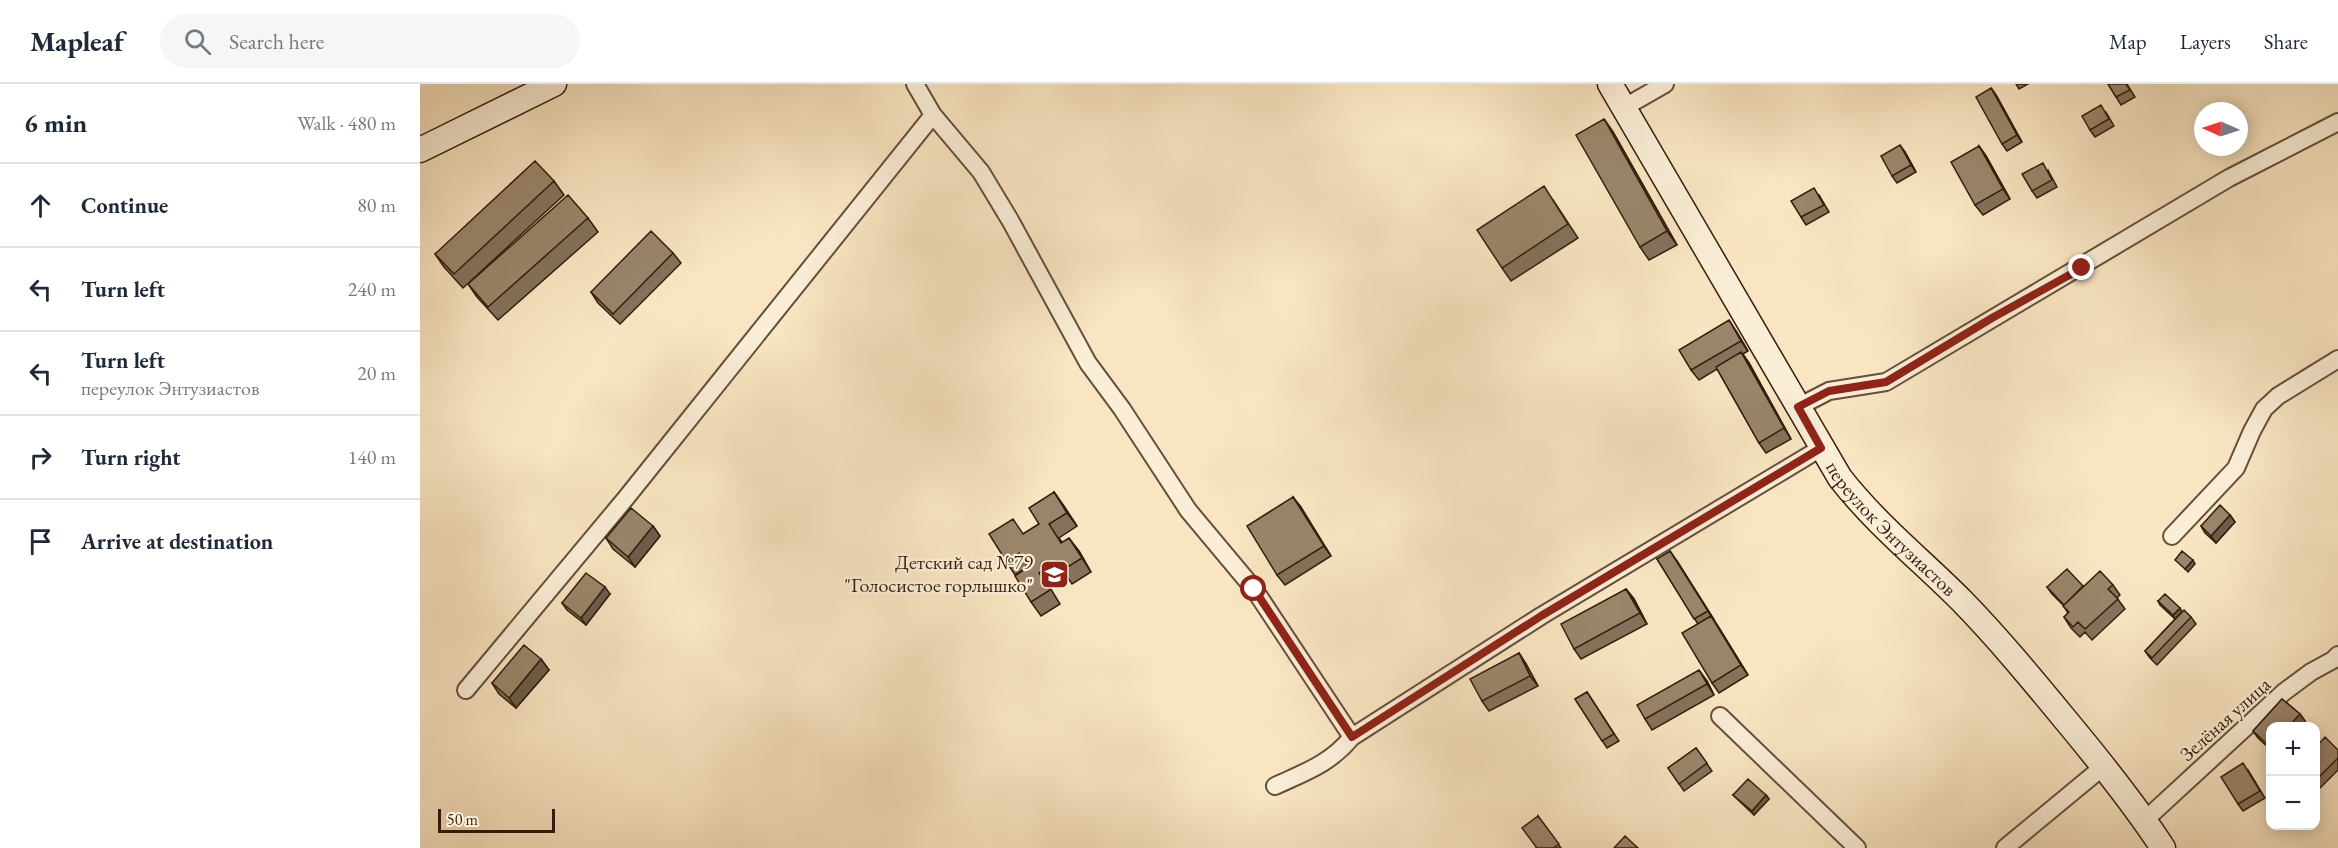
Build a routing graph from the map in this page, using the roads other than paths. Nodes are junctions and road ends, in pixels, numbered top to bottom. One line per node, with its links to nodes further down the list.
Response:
1 (554, 84): 8 (main road)
2 (915, 84): 6 (street)
3 (1610, 84): 5 (main road, переулок Энтузиастов)
4 (1665, 84): 5 (street)
5 (1623, 108): 10 (main road, переулок Энтузиастов)
6 (933, 115): 14 (street); 16 (street)
7 (2338, 122): 10 (street)
8 (420, 150)
9 (2338, 359): 12 (street)
10 (1798, 407): 11 (main road, переулок Энтузиастов)
11 (1821, 448): 16 (street); 17 (main road, переулок Энтузиастов)
12 (2172, 536)
13 (2338, 655): 19 (street, Зелёная улица)
14 (466, 690)
15 (1720, 716): 20 (street)
16 (1352, 737): 18 (street)
17 (2104, 766): 19 (main road, переулок Энтузиастов); 21 (street)
18 (1275, 786)
19 (2145, 820): 22 (main road, переулок Энтузиастов)
20 (1857, 848)
21 (2005, 848)
22 (2163, 848)

